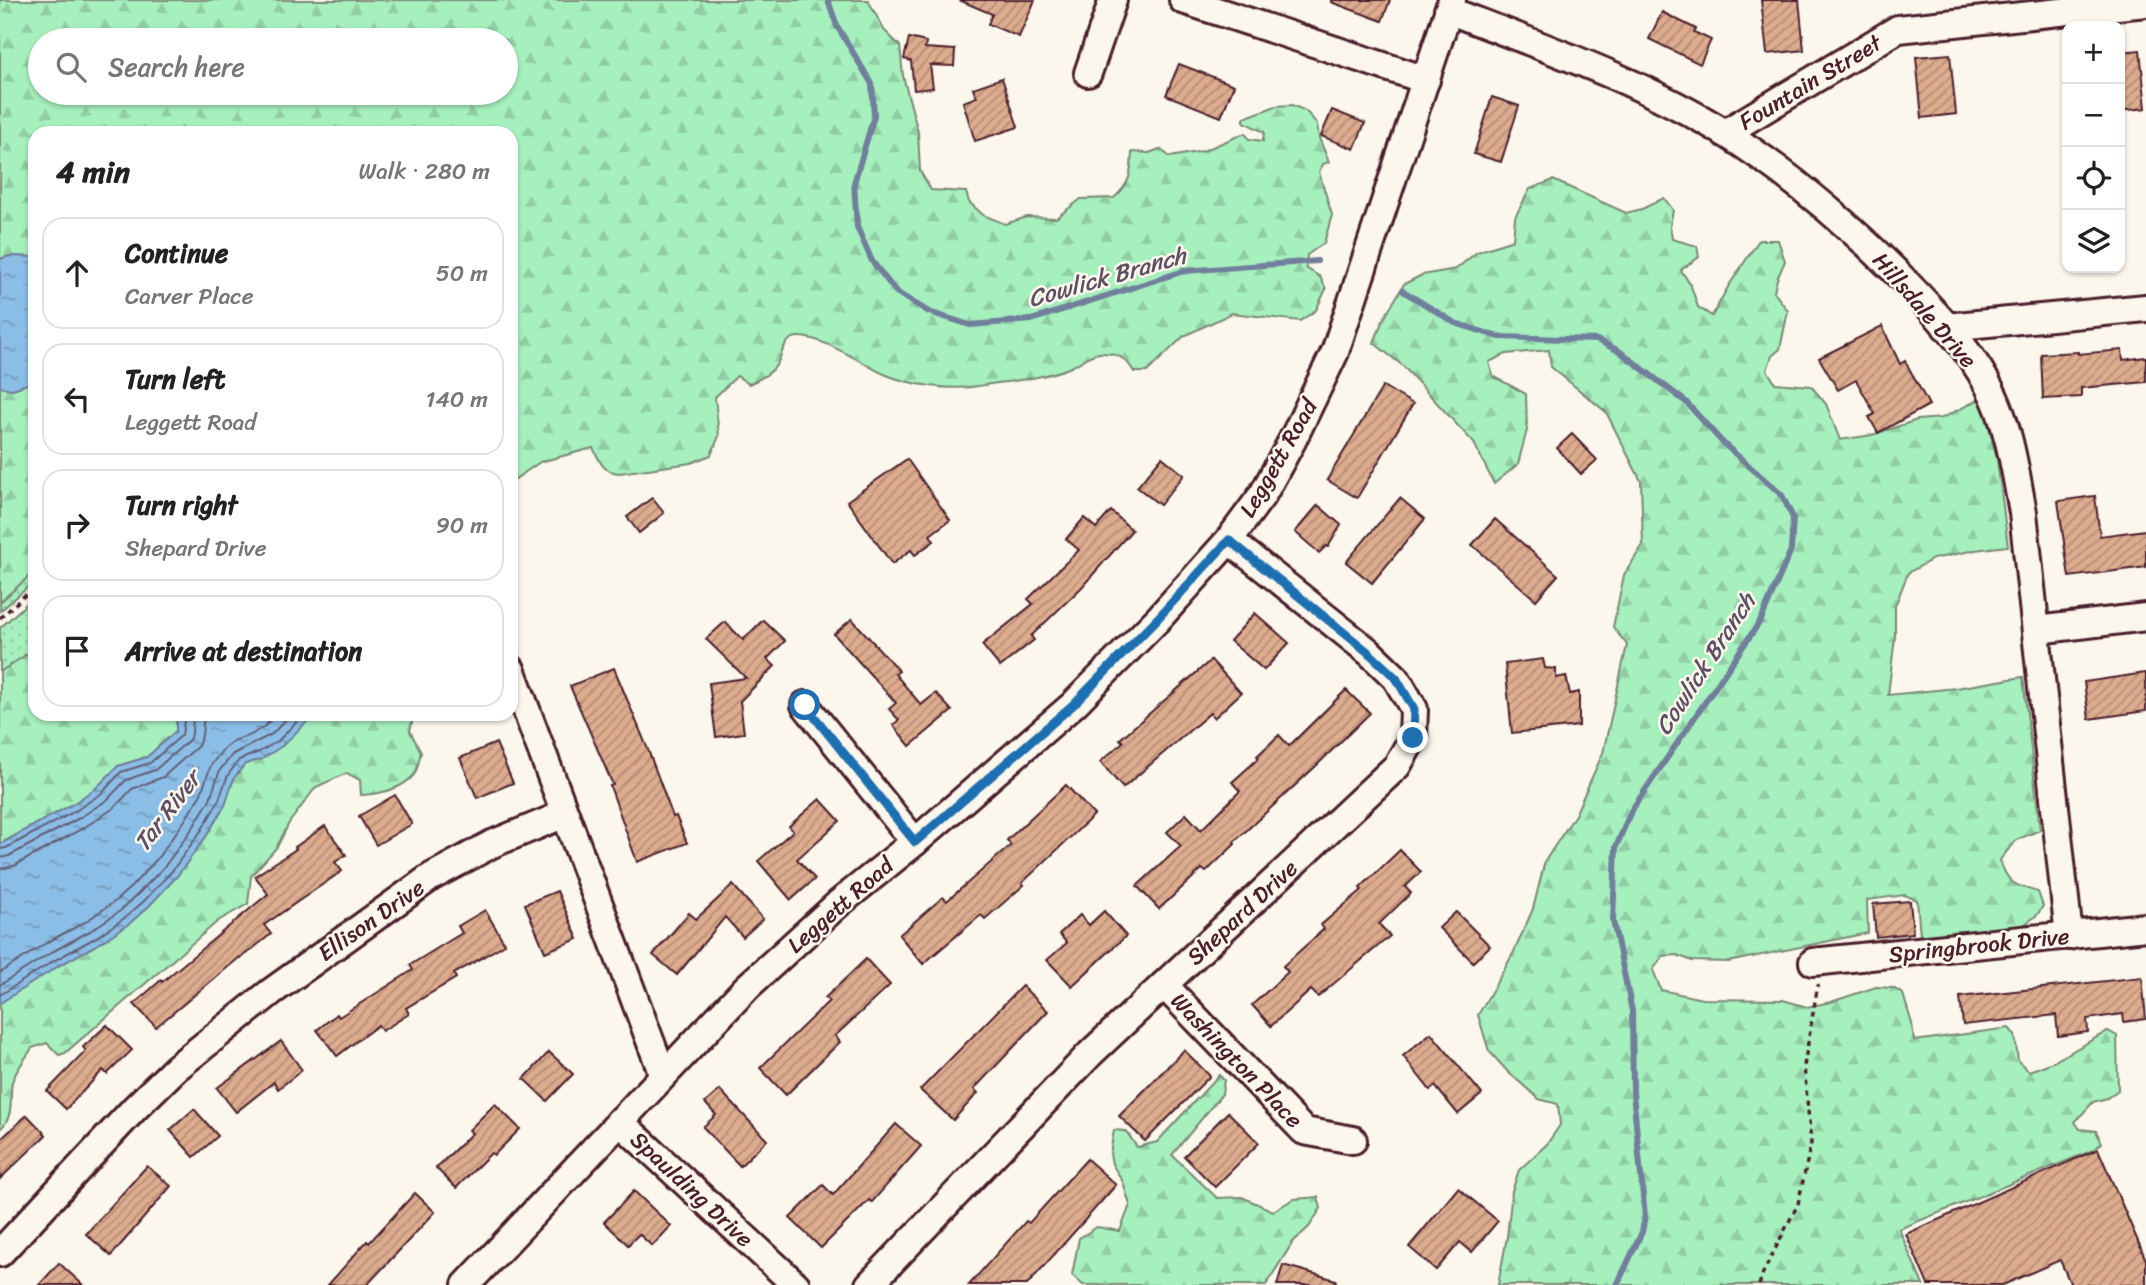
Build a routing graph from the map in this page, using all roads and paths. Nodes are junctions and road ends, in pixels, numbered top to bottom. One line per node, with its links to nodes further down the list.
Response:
1 (1113, 0): 5 (street)
2 (1183, 0): 6 (street)
3 (2146, 3): 7 (street, Fountain Street)
4 (1450, 5): 6 (street, Leggett Road); 7 (street, Hillsdale Drive)
5 (1088, 73)
6 (1426, 80): 10 (street, Leggett Road)
7 (1725, 133): 9 (street, Hillsdale Drive)
8 (2146, 308): 9 (street)
9 (1946, 327): 14 (street, Hillsdale Drive)
10 (1229, 540): 18 (street, Leggett Road); 22 (street, Shepard Drive)
11 (28, 592): 13 (path)
12 (2146, 617): 14 (street)
13 (0, 618)
14 (2037, 630): 20 (street, Hillsdale Drive)
15 (518, 688): 17 (street)
16 (805, 705): 18 (street)
17 (565, 814): 23 (street); 26 (street, Ellison Drive)
18 (915, 842): 23 (street, Leggett Road)
19 (2146, 927): 20 (street, Springbrook Drive)
20 (2069, 936): 21 (street, Springbrook Drive)
21 (1816, 970): 30 (path)
22 (1164, 985): 25 (street, Washington Place); 29 (street, Shepard Drive)
23 (663, 1075): 24 (street, Leggett Road)
24 (619, 1121): 27 (street, Leggett Road); 28 (street, Spaulding Drive)
25 (1353, 1140)
26 (0, 1253)
27 (466, 1285)
28 (796, 1285)
29 (869, 1285)
30 (1759, 1285)

